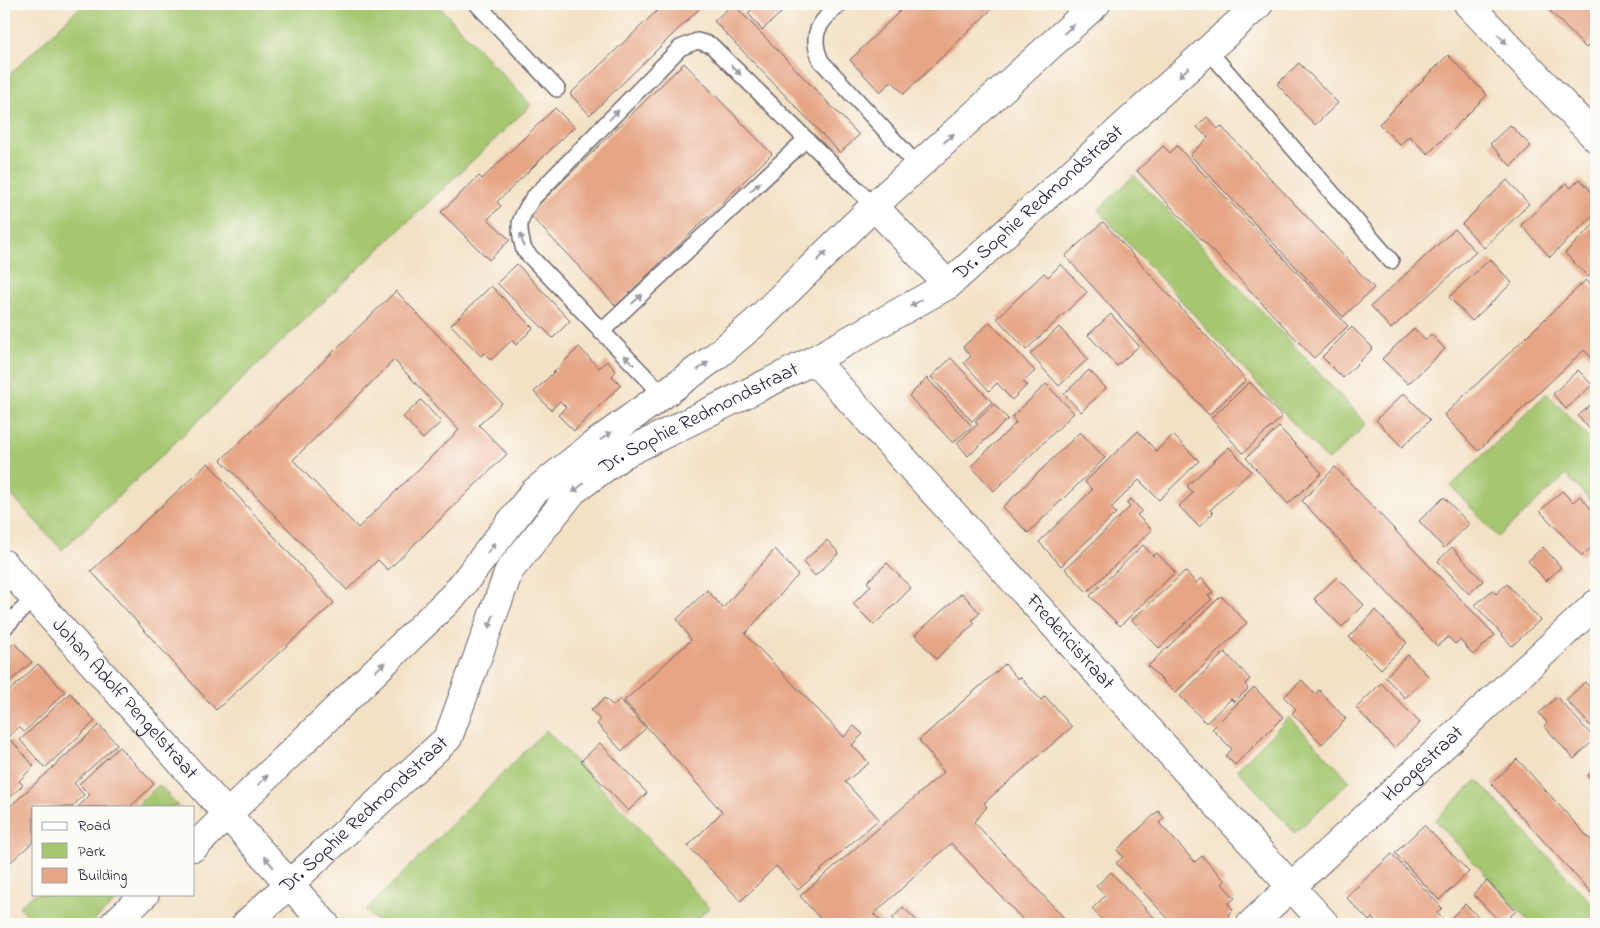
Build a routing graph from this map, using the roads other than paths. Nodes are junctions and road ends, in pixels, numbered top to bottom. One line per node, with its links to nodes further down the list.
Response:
1 (477, 4): 7 (lane)
2 (840, 4): 10 (lane)
3 (1096, 4): 10 (street, Dr. Sophie Redmondstraat, one-way to 3)
4 (1259, 4): 6 (street, Dr. Sophie Redmondstraat)
5 (1468, 4): 8 (street, one-way to 8)
6 (1208, 50): 12 (lane); 13 (street, Dr. Sophie Redmondstraat, one-way to 13)
7 (557, 88)
8 (1596, 138)
9 (806, 139): 11 (lane); 14 (lane, one-way to 9); 14 (lane, one-way to 9)
10 (918, 166): 11 (street, Dr. Sophie Redmondstraat)
11 (874, 206): 13 (street); 16 (street, Dr. Sophie Redmondstraat, one-way to 11)
12 (1391, 261)
13 (948, 285): 15 (street, Dr. Sophie Redmondstraat, one-way to 15)
14 (601, 332): 16 (lane, one-way to 14)
15 (814, 360): 17 (street, Dr. Sophie Redmondstraat); 25 (street, Fredericistraat)
16 (664, 395): 17 (street); 22 (street, Dr. Sophie Redmondstraat, one-way to 16)
17 (679, 427): 24 (street, Dr. Sophie Redmondstraat, one-way to 24)
18 (4, 564): 19 (street, Johan Adolf Pengelstraat)
19 (34, 598): 21 (lane); 22 (street, Johan Adolf Pengelstraat)
20 (1596, 604): 25 (street, Hoogestraat)
21 (4, 628)
22 (228, 814): 23 (street, Dr. Sophie Redmondstraat); 24 (street, Johan Adolf Pengelstraat, one-way to 22)
23 (195, 846)
24 (288, 884): 28 (street, Dr. Sophie Redmondstraat); 29 (street, Johan Adolf Pengelstraat)
25 (1291, 886): 30 (street, Hoogestraat); 31 (street, Fredericistraat)
26 (143, 896): 27 (street)
27 (114, 924)
28 (246, 924)
29 (325, 924)
30 (1252, 924)
31 (1325, 924)

